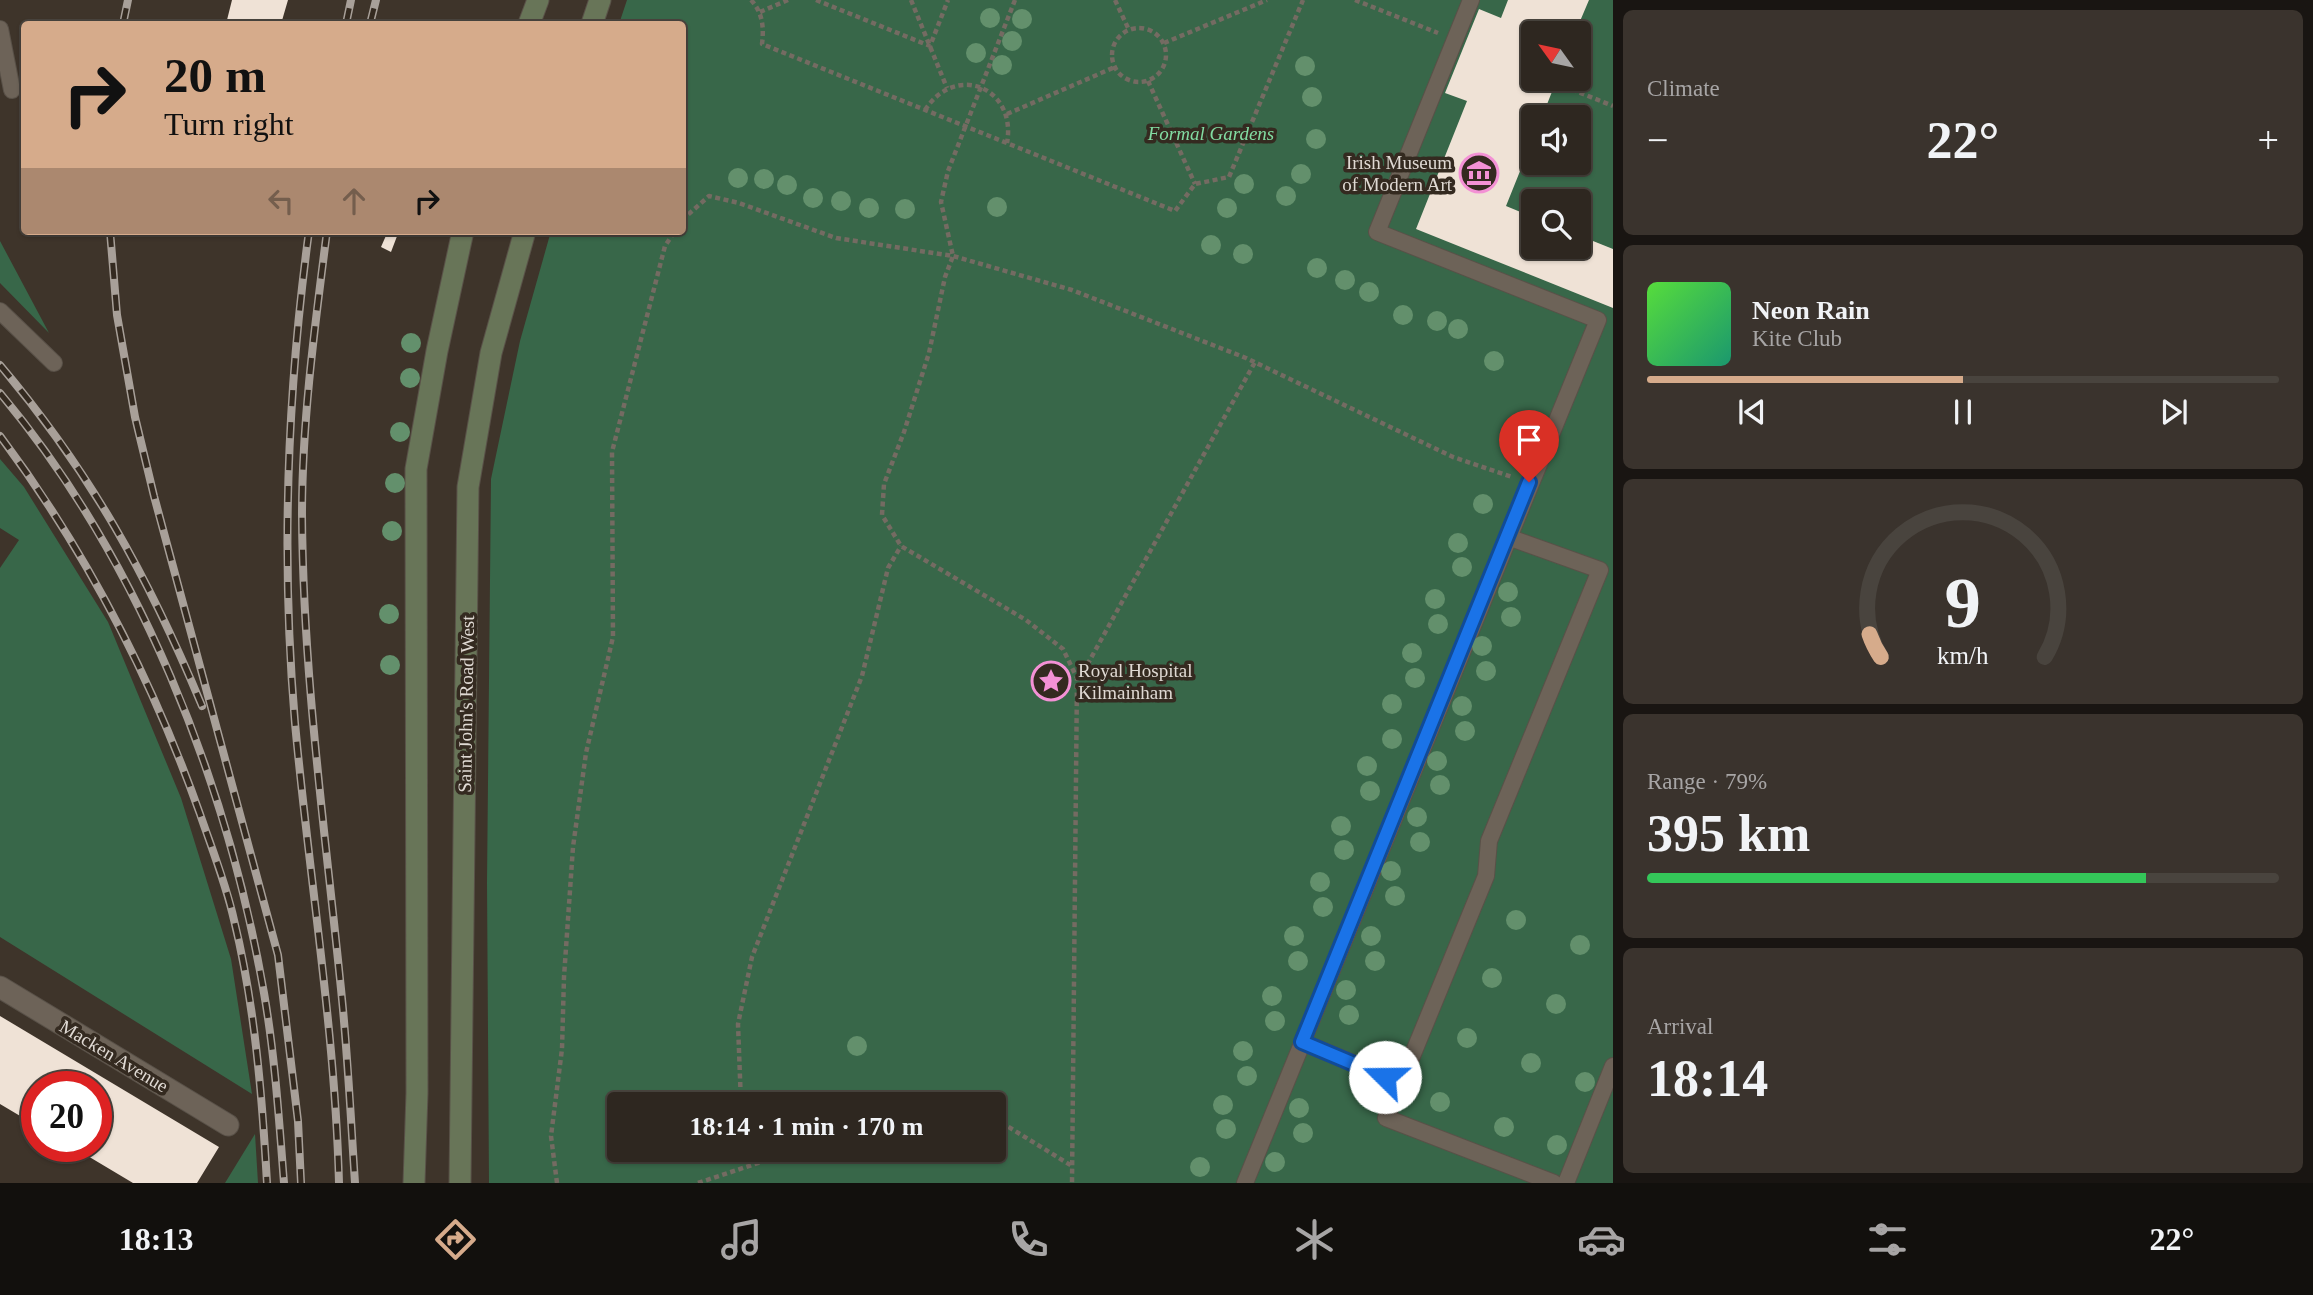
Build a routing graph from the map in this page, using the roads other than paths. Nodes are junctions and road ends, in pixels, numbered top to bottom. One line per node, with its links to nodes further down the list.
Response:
1 (538, 0): 4 (main road)
2 (600, 0): 5 (main road)
3 (1471, 0): 12 (lane)
4 (530, 21)
5 (593, 21)
6 (0, 29): 7 (lane)
7 (12, 90)
8 (462, 235): 18 (main road)
9 (524, 235): 19 (main road, Saint John's Road West)
10 (0, 311): 11 (lane)
11 (54, 363)
12 (1507, 537): 14 (lane); 16 (lane)
13 (0, 987): 17 (street, Macken Avenue)
14 (1302, 1042): 16 (lane); 20 (lane)
15 (1613, 1066): 22 (lane)
16 (1401, 1083): 21 (lane)
17 (228, 1125)
18 (414, 1183)
19 (460, 1183)
20 (1245, 1183)
21 (1554, 1183)
22 (1566, 1183)

